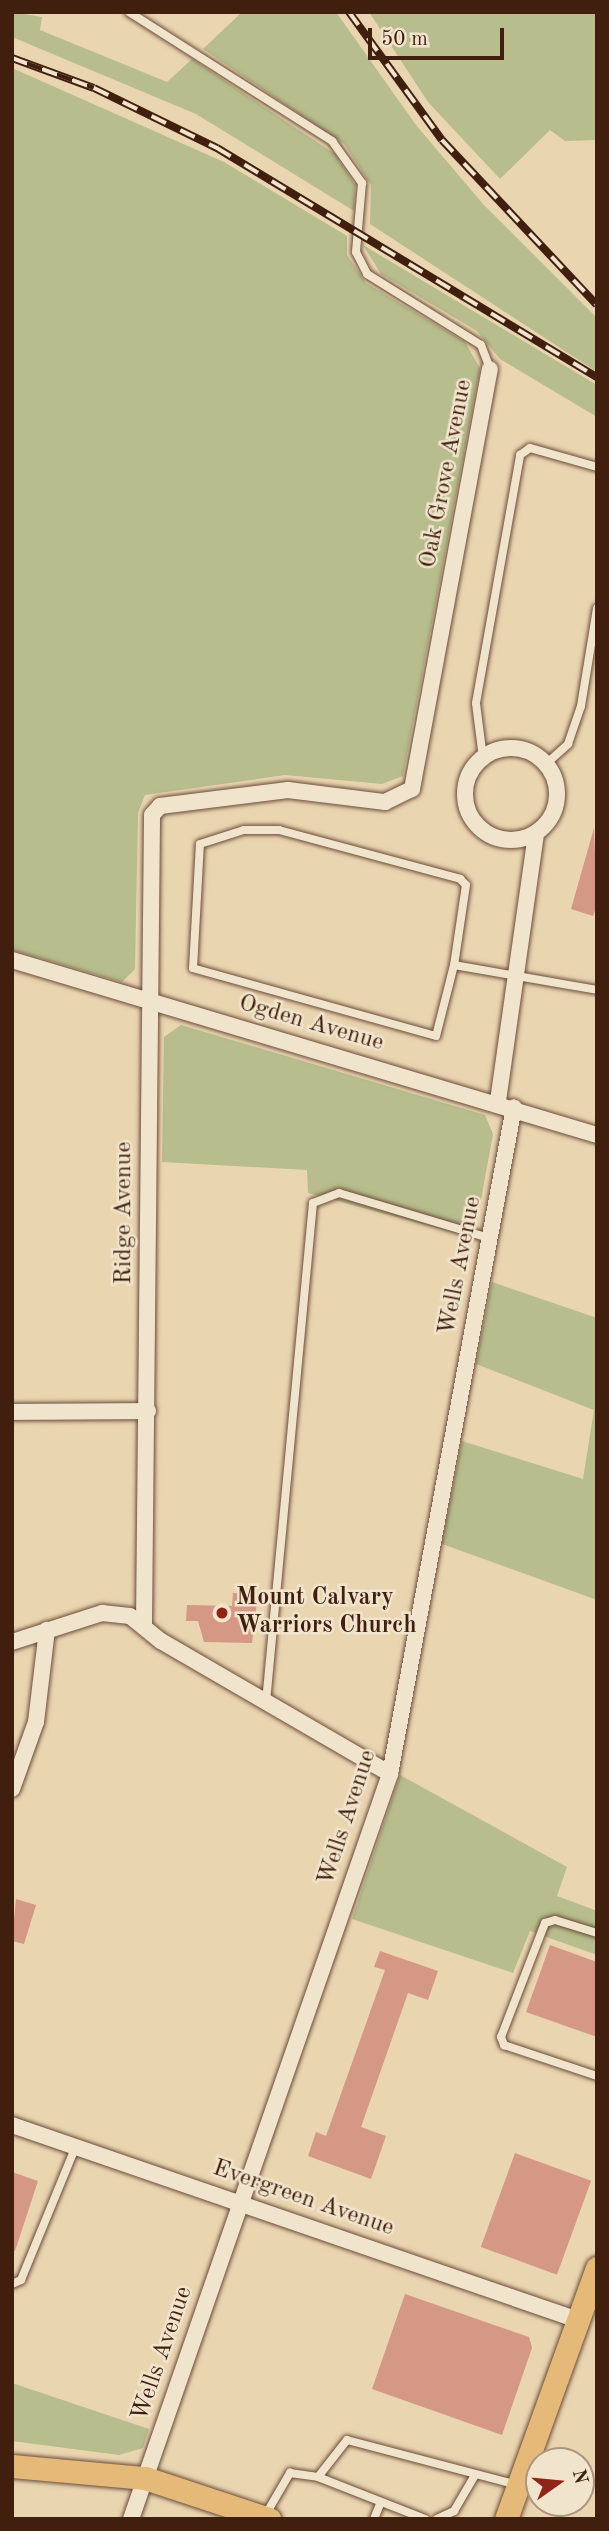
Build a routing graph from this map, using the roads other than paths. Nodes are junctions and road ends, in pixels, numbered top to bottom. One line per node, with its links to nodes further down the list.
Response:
1 (129, 12): 2 (lane, Oak Grove Avenue)
2 (490, 369): 7 (street, Oak Grove Avenue)
3 (597, 467): 5 (lane)
4 (597, 608): 6 (lane)
5 (483, 758): 6 (street); 8 (street)
6 (546, 764): 8 (street)
7 (160, 806): 13 (street, Ridge Avenue)
8 (536, 833): 11 (street, Wells Avenue)
9 (12, 960): 13 (street, Ogden Avenue)
10 (454, 965): 10 (lane); 11 (lane)
11 (518, 981): 12 (lane); 14 (street, Wells Avenue)
12 (597, 990)
13 (147, 1001): 14 (street, Ogden Avenue); 17 (street, Ridge Avenue)
14 (506, 1104): 15 (street, Ogden Avenue); 16 (street, Wells Avenue)
15 (597, 1135)
16 (489, 1238): 22 (lane); 23 (street, Wells Avenue)
17 (148, 1411): 18 (street); 19 (street, Ridge Avenue)
18 (12, 1412)
19 (144, 1623): 20 (street); 22 (street)
20 (47, 1630): 21 (street); 24 (street)
21 (12, 1642)
22 (266, 1702): 23 (street)
23 (390, 1774): 29 (street, Wells Avenue)
24 (12, 1789)
25 (597, 1933): 26 (lane)
26 (597, 2076)
27 (12, 2125): 28 (street, Evergreen Avenue)
28 (76, 2146): 29 (street, Evergreen Avenue); 31 (lane)
29 (239, 2200): 32 (street, Evergreen Avenue); 36 (street, Wells Avenue)
30 (597, 2268): 32 (main road)
31 (12, 2284)
32 (578, 2320): 37 (main road)
33 (12, 2466): 36 (main road)
34 (475, 2475): 35 (lane); 37 (lane); 43 (lane)
35 (318, 2477): 38 (lane); 39 (lane)
36 (145, 2478): 39 (main road); 40 (street, Wells Avenue)
37 (518, 2485): 44 (main road)
38 (381, 2502): 41 (lane); 42 (lane)
39 (267, 2518)
40 (131, 2519)
41 (374, 2519)
42 (425, 2519)
43 (437, 2519)
44 (506, 2519)

